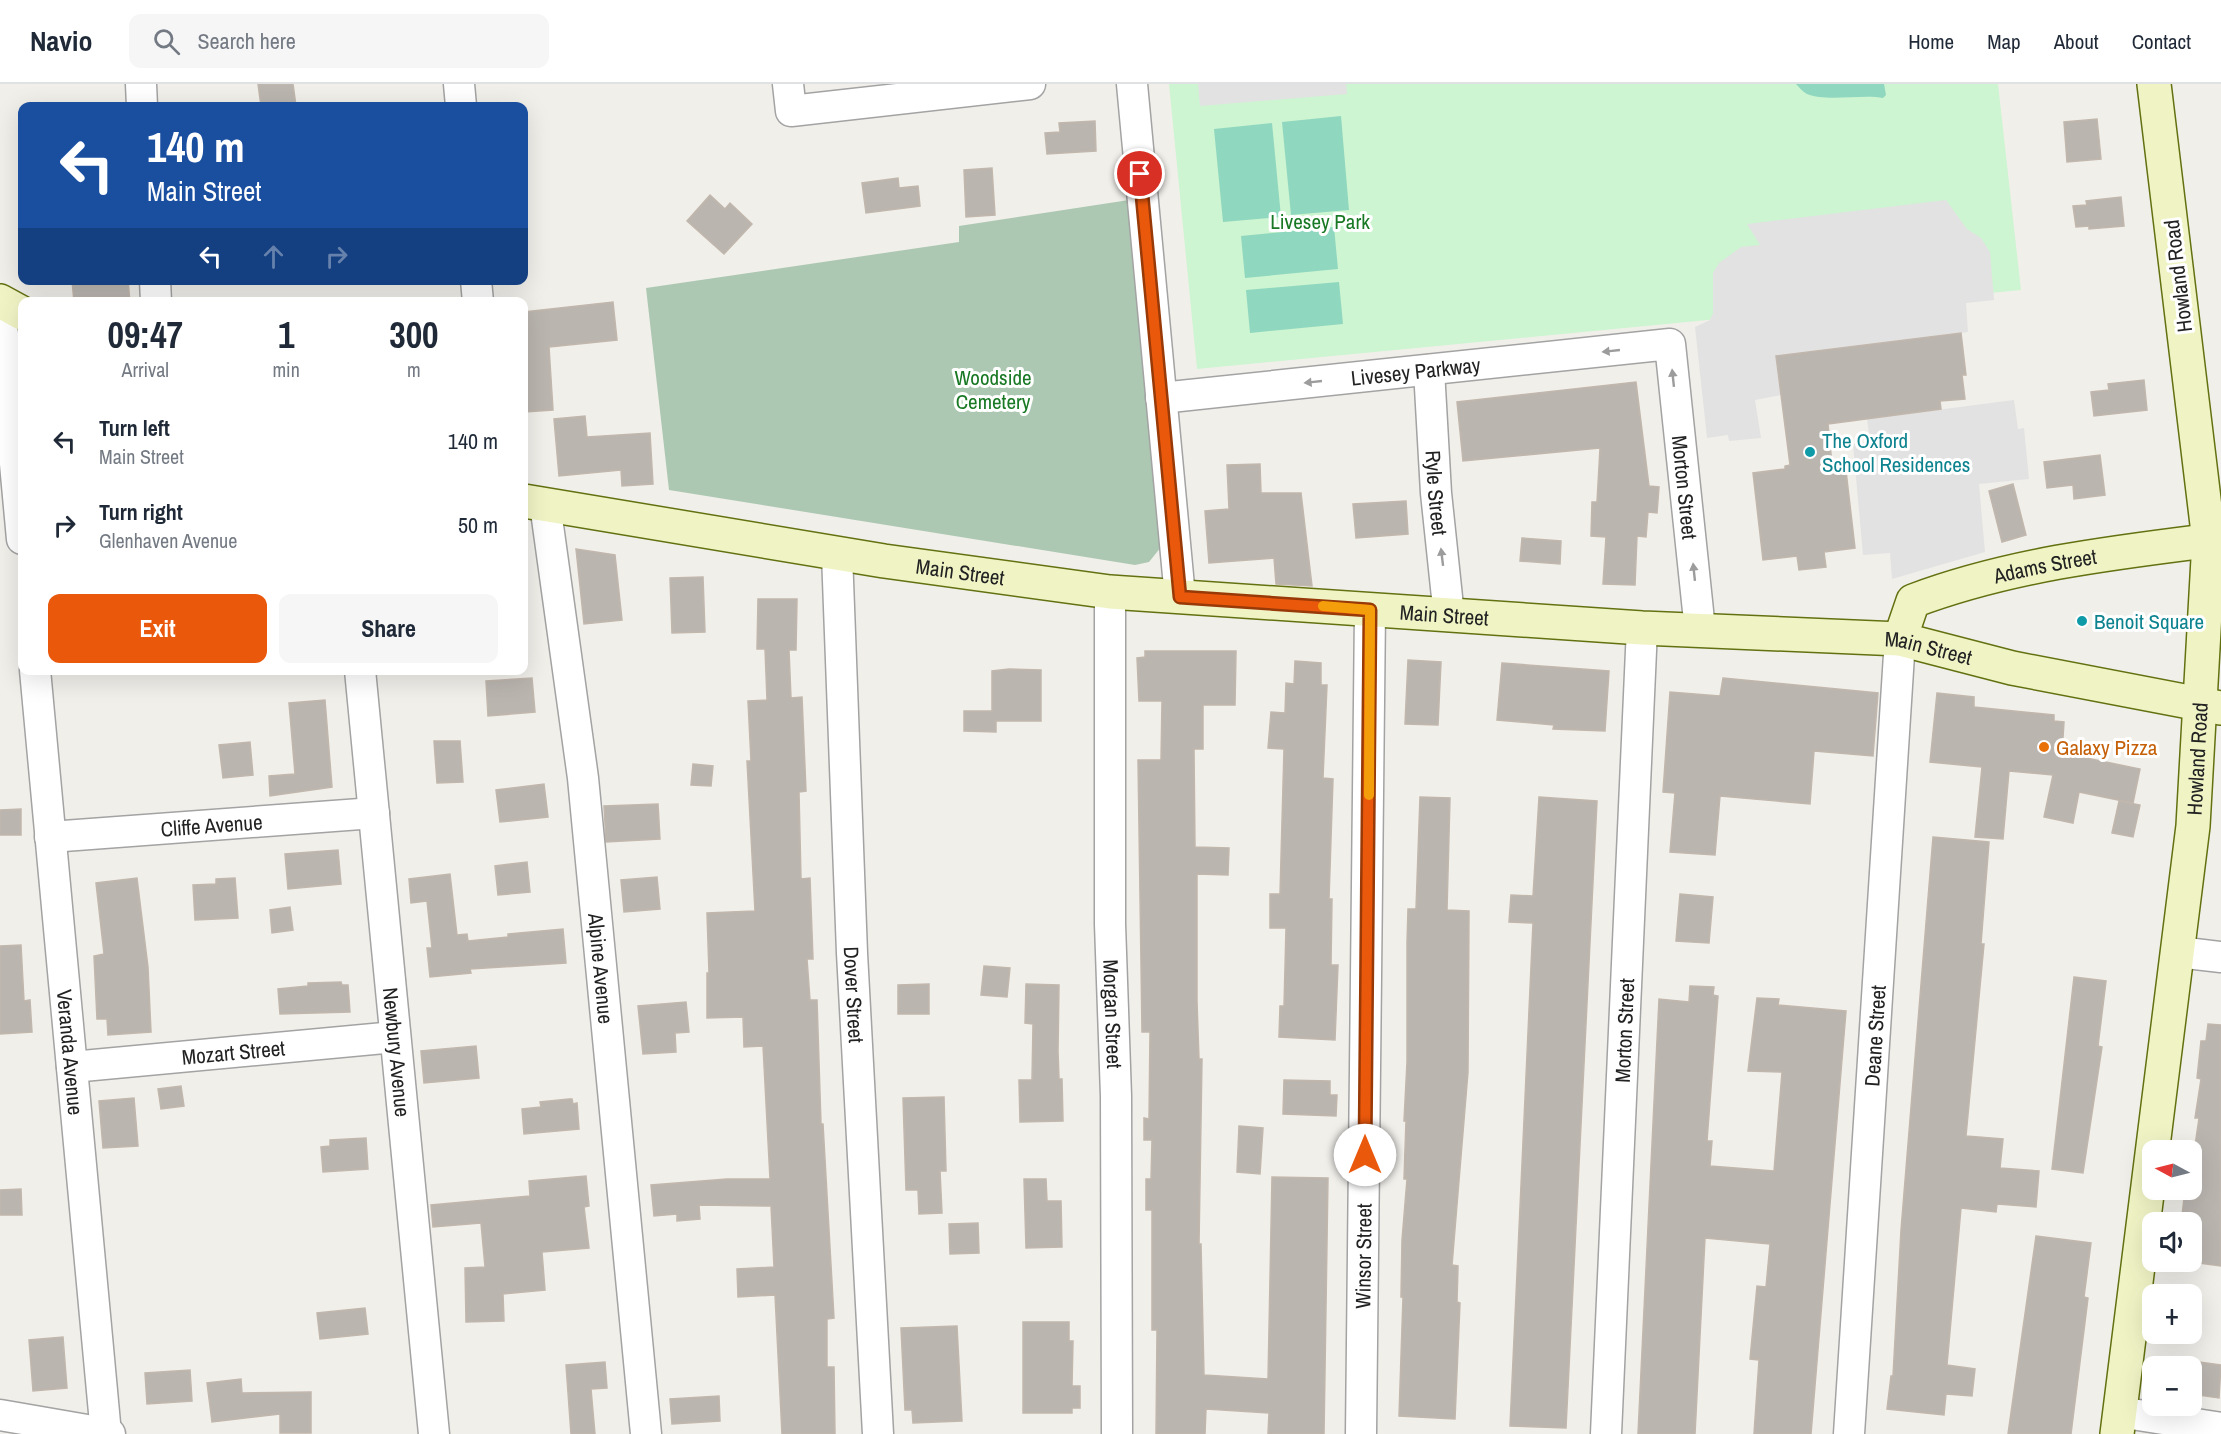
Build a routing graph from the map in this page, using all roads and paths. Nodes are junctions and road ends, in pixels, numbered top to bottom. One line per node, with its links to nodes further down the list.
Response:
1 (141, 84): 7 (street)
2 (459, 84): 8 (street)
3 (1030, 84): 6 (street)
4 (1132, 84): 13 (street)
5 (2154, 84): 16 (main road, Howland Road)
6 (789, 98)
7 (142, 102)
8 (461, 102)
9 (0, 302): 10 (main road); 14 (street)
10 (18, 311)
11 (1670, 344): 12 (street, Livesey Parkway, one-way to 12); 23 (street, Morton Street, one-way to 11)
12 (1429, 370): 13 (street, Livesey Parkway, one-way to 13); 21 (street, Ryle Street, one-way to 12)
13 (1161, 398): 19 (street)
14 (18, 496)
15 (534, 503): 17 (main road, Main Street); 39 (street, Alpine Avenue)
16 (2215, 540): 24 (main road, Adams Street); 27 (main road, Howland Road)
17 (837, 554): 18 (main road, Main Street); 40 (street, Dover Street)
18 (1110, 592): 19 (main road, Main Street); 41 (street, Morgan Street)
19 (1180, 597): 20 (main road, Main Street)
20 (1370, 610): 21 (main road, Main Street); 42 (street, Winsor Street)
21 (1449, 616): 22 (main road, Main Street)
22 (1642, 628): 23 (main road, Main Street); 43 (street, Morton Street)
23 (1700, 630): 24 (main road, Main Street)
24 (1900, 639): 27 (main road, Main Street); 44 (street, Deane Street)
25 (35, 675): 29 (street, Veranda Avenue)
26 (360, 675): 28 (street, Newbury Avenue)
27 (2210, 706): 30 (main road, Howland Road)
28 (374, 813): 29 (street, Cliffe Avenue); 32 (street, Newbury Avenue)
29 (50, 837): 33 (street, Veranda Avenue)
30 (2178, 952): 31 (street); 35 (main road, Howland Road)
31 (2221, 957)
32 (395, 1037): 33 (street, Mozart Street); 38 (street, Newbury Avenue)
33 (72, 1067): 37 (street, Veranda Avenue)
34 (0, 1415): 37 (street)
35 (2118, 1423): 36 (street)
36 (2221, 1428)
37 (108, 1434)
38 (434, 1434)
39 (646, 1434)
40 (878, 1434)
41 (1117, 1434)
42 (1361, 1434)
43 (1606, 1434)
44 (1849, 1434)

